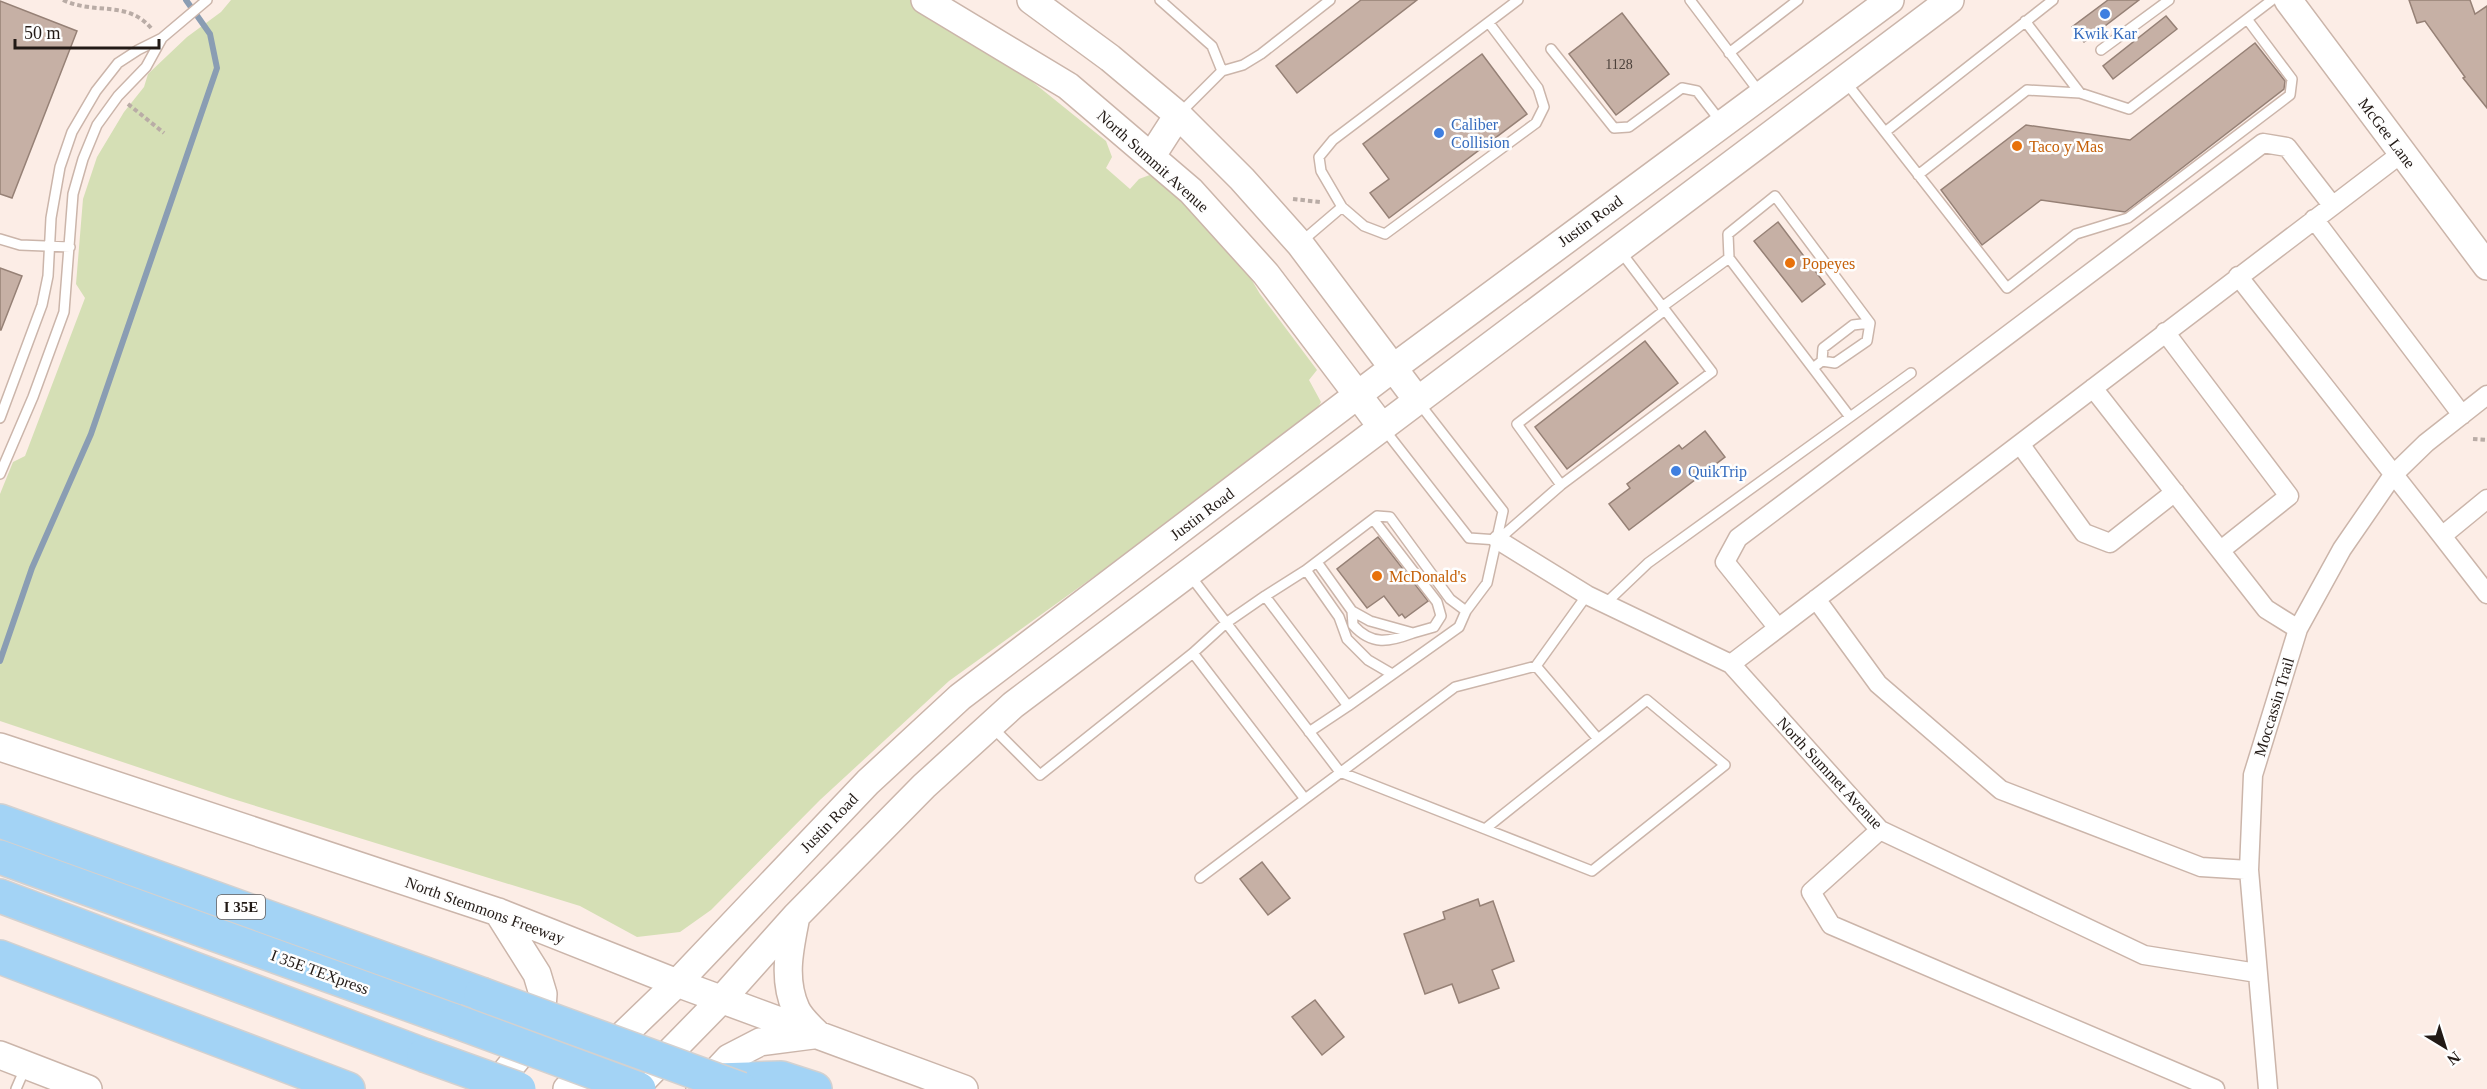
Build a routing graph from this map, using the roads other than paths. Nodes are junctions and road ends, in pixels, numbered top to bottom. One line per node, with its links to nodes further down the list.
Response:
1 (207, 0): 18 (lane)
2 (925, 0): 30 (main road, North Summit Avenue)
3 (1031, 0): 26 (main road)
4 (1160, 0): 22 (lane)
5 (1330, 0): 22 (lane)
6 (1518, 0): 17 (lane)
7 (1690, 0): 21 (lane)
8 (1797, 0): 21 (lane)
9 (1890, 0): 25 (main road, Justin Road)
10 (1950, 0): 23 (main road)
11 (2053, 0): 16 (lane)
12 (2169, 0): 20 (lane)
13 (2272, 0): 15 (lane)
14 (2288, 0): 29 (main road, McGee Lane)
15 (2247, 19): 24 (lane); 31 (lane)
16 (2025, 21): 24 (lane); 28 (lane)
17 (1489, 23): 33 (lane); 33 (lane)
18 (162, 39): 37 (lane); 38 (lane)
19 (1551, 49): 27 (lane)
20 (2101, 50)
21 (1729, 53): 25 (lane)
22 (1222, 71): 26 (lane)
23 (1844, 80): 28 (lane); 39 (main road)
24 (2080, 93): 31 (lane)
25 (1761, 95): 27 (main road, Justin Road)
26 (1178, 115): 30 (main road); 36 (main road)
27 (1723, 124): 47 (main road, Justin Road)
28 (1885, 132): 31 (lane)
29 (2402, 153): 32 (street); 41 (main road, McGee Lane)
30 (1150, 157): 52 (main road, North Summit Avenue)
31 (1918, 175)
32 (2332, 205): 34 (street); 79 (street)
33 (1342, 207): 36 (lane)
34 (2314, 219): 42 (street); 54 (street)
35 (0, 238): 37 (lane)
36 (1299, 244): 47 (main road)
37 (50, 247): 38 (lane); 56 (lane)
38 (70, 247): 59 (lane)
39 (1619, 249): 43 (lane); 53 (main road)
40 (1728, 258): 43 (lane); 44 (lane); 48 (lane)
41 (2487, 266)
42 (2238, 276): 45 (street); 60 (street)
43 (1664, 309): 61 (lane); 61 (lane)
44 (1870, 323): 46 (lane); 46 (lane)
45 (2165, 332): 50 (street); 67 (street)
46 (1822, 361): 48 (lane)
47 (1393, 368): 52 (main road, Justin Road); 53 (main road)
48 (1813, 368): 55 (lane)
49 (1911, 373): 55 (lane)
50 (2093, 388): 58 (street); 62 (street)
51 (2487, 395): 54 (street, Moccassin Trail)
52 (1357, 396): 57 (main road, North Summit Avenue); 104 (main road, Justin Road)
53 (1418, 401): 57 (main road); 66 (lane)
54 (2462, 415): 60 (street, Moccassin Trail)
55 (1850, 417): 75 (lane)
56 (0, 418)
57 (1383, 427): 66 (lane); 70 (main road)
58 (2020, 444): 62 (street); 74 (street)
59 (0, 474)
60 (2393, 475): 65 (street); 80 (street, Moccassin Trail)
61 (1561, 485): 66 (lane)
62 (2175, 492): 67 (street)
63 (2487, 500): 65 (street)
64 (1372, 519): 68 (lane); 77 (lane); 81 (lane)
65 (2442, 536): 71 (street)
66 (1498, 540): 72 (street, North Summet Avenue); 77 (lane)
67 (2221, 550): 80 (street)
68 (1317, 562): 69 (lane); 76 (lane)
69 (1306, 570): 73 (lane); 85 (lane)
70 (1187, 572): 78 (lane); 87 (main road)
71 (2487, 594)
72 (1587, 595): 75 (street, North Summet Avenue); 84 (lane)
73 (1264, 597): 78 (lane); 86 (lane)
74 (1816, 599): 79 (street); 97 (street)
75 (1605, 604): 83 (street, North Summet Avenue)
76 (1353, 611): 81 (lane); 81 (lane)
77 (1466, 611): 85 (lane)
78 (1226, 623): 82 (lane); 88 (lane)
79 (1778, 628): 83 (street)
80 (2298, 629): 97 (street, Moccassin Trail)
81 (1413, 633)
82 (1193, 653): 87 (lane); 92 (lane)
83 (1731, 664): 95 (street, North Summet Avenue)
84 (1536, 666): 89 (lane); 91 (lane)
85 (1392, 674): 86 (lane)
86 (1348, 706): 88 (lane)
87 (990, 725): 101 (main road)
88 (1309, 732): 91 (lane)
89 (1598, 739): 94 (lane); 94 (lane)
90 (0, 747): 100 (main road, North Stemmons Freeway)
91 (1340, 772): 92 (lane); 94 (lane)
92 (1305, 799): 98 (lane)
93 (0, 820): 109 (highway, I 35E, bridge)
94 (1485, 829)
95 (1880, 831): 103 (street, North Summet Avenue); 119 (street)
96 (0, 857): 116 (highway, I 35E TEXpress, bridge)
97 (2249, 870): 103 (street, Moccassin Trail)
98 (1200, 878)
99 (0, 896): 113 (highway, bridge)
100 (498, 912): 104 (main road, North Stemmons Freeway); 112 (main road)
101 (796, 916): 105 (main road); 106 (main road)
102 (0, 957): 111 (highway)
103 (2257, 973): 120 (street, Moccassin Trail)
104 (677, 983): 105 (main road, North Stemmons Freeway); 114 (main road, Justin Road)
105 (722, 999): 106 (main road, North Stemmons Freeway); 115 (main road)
106 (817, 1034): 109 (main road); 118 (main road, North Stemmons Freeway)
107 (0, 1055): 108 (main road)
108 (21, 1077): 110 (main road)
109 (719, 1086): 117 (highway)
110 (88, 1089)
111 (348, 1089)
112 (492, 1089)
113 (519, 1089)
114 (567, 1089)
115 (634, 1089)
116 (639, 1089)
117 (815, 1089)
118 (964, 1089)
119 (2215, 1089)
120 (2268, 1089)

